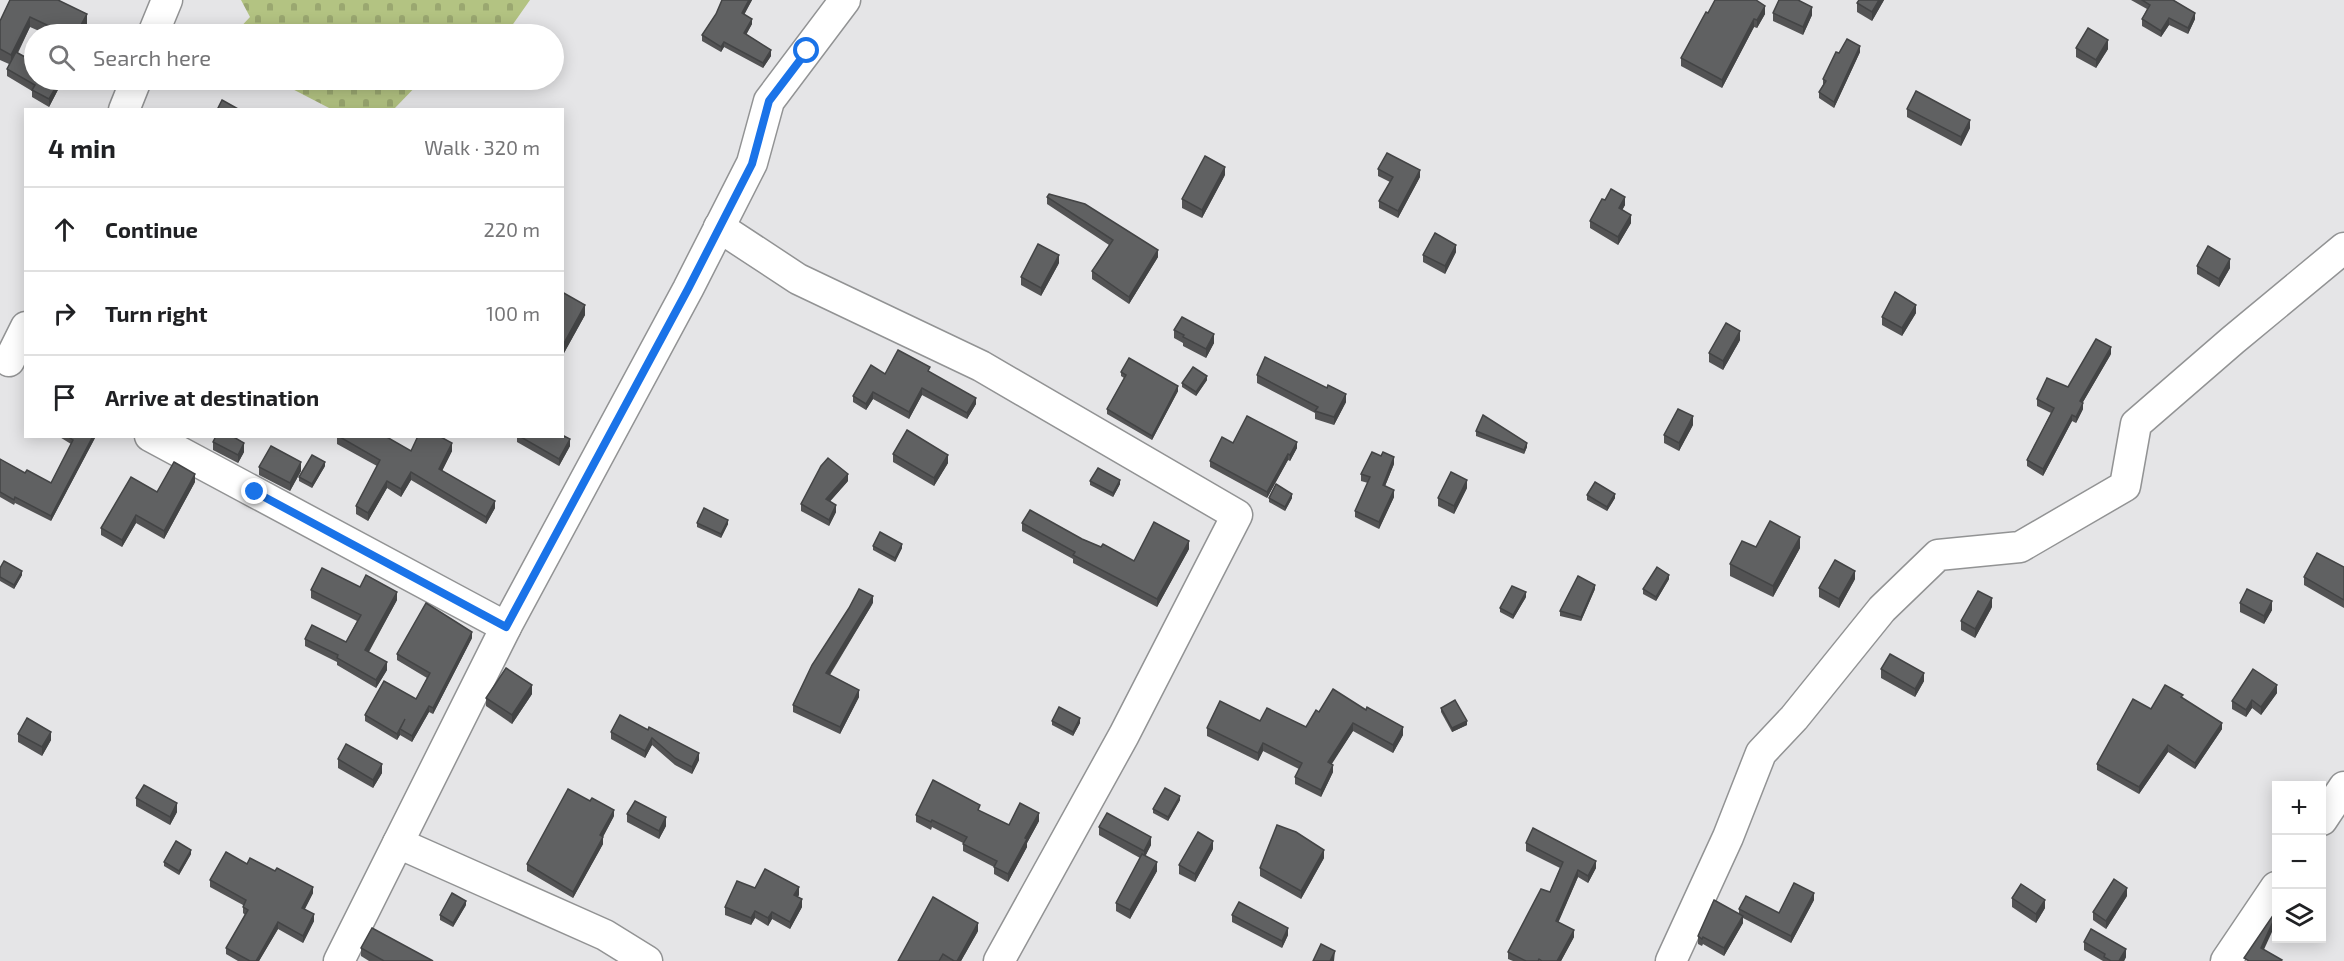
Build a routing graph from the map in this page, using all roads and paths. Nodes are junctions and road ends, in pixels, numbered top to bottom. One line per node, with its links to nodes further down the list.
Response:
1 (167, 0): 3 (street)
2 (845, 0): 6 (street)
3 (157, 24)
4 (132, 90): 5 (street)
5 (125, 108)
6 (719, 227): 11 (street); 18 (street)
7 (2344, 248): 19 (street)
8 (24, 333): 9 (street)
9 (12, 368)
10 (154, 438): 11 (street)
11 (506, 627): 14 (street)
12 (2344, 787): 13 (street)
13 (2326, 814)
14 (398, 843): 16 (street); 17 (street)
15 (2275, 889): 20 (street)
16 (339, 961)
17 (647, 961)
18 (999, 961)
19 (1671, 961)
20 (2226, 961)

